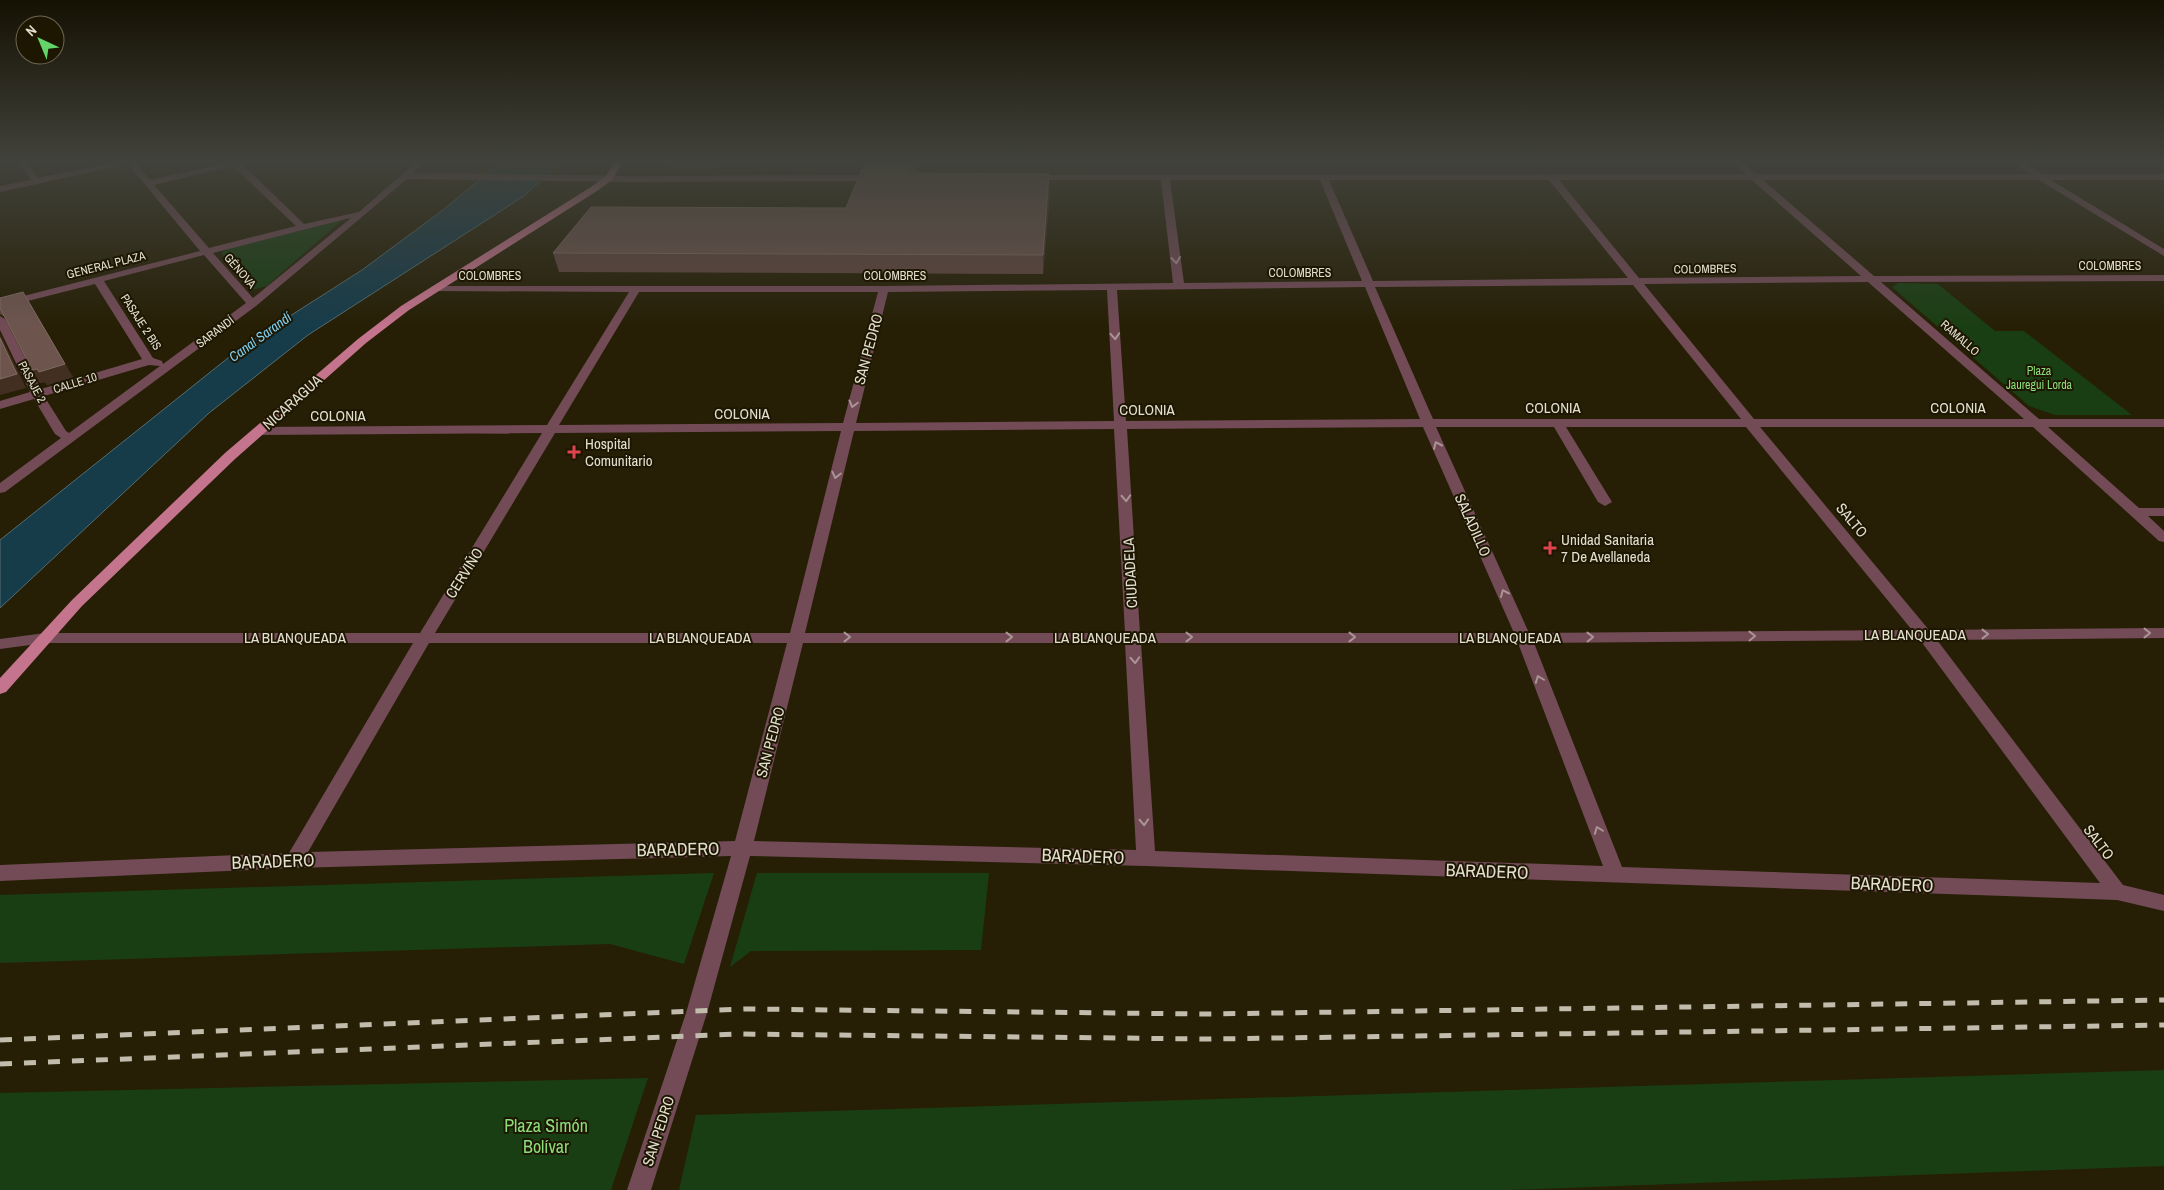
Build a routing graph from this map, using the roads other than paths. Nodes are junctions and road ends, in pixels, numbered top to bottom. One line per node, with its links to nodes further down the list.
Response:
1 (178, 218): 12 (street, GÉNOVA)
2 (293, 218): 11 (street)
3 (341, 218): 11 (street, GENERAL PLAZA)
4 (359, 218): 24 (street, SARANDÍ)
5 (548, 218): 21 (main road, NICARAGUA)
6 (1170, 218): 19 (street, one-way to 19)
7 (1340, 218): 18 (street, SALADILLO)
8 (1585, 218): 17 (street, SALTO)
9 (1801, 218): 15 (street, RAMALLO)
10 (2107, 218): 13 (street)
11 (303, 228): 12 (street, GENERAL PLAZA)
12 (207, 252): 16 (street, GENERAL PLAZA); 24 (street, GÉNOVA)
13 (2164, 253)
14 (2164, 278): 15 (street, COLOMBRES)
15 (1872, 279): 17 (street, COLOMBRES); 34 (street, RAMALLO)
16 (98, 280): 25 (street, GENERAL PLAZA); 27 (street, PASAJE 2 BIS)
17 (1637, 283): 18 (street, COLOMBRES); 33 (street, SALTO)
18 (1369, 285): 19 (street, COLOMBRES); 31 (street, SALADILLO)
19 (1179, 286): 20 (street, COLOMBRES)
20 (1112, 287): 23 (street, COLOMBRES); 36 (street, CIUDADELA, one-way to 36)
21 (436, 288): 22 (street, COLOMBRES); 39 (main road, NICARAGUA)
22 (636, 288): 23 (street, COLOMBRES); 38 (street, CERVIÑO)
23 (884, 289): 37 (street, SAN PEDRO, one-way to 37)
24 (252, 304): 28 (street, SARANDÍ)
25 (0, 305)
26 (0, 319): 29 (street, PASAJE 2)
27 (149, 361): 28 (street, PASAJE 2 BIS); 29 (street, CALLE 10)
28 (169, 366): 40 (street, SARANDÍ)
29 (37, 394): 30 (street, CALLE 10); 40 (street, PASAJE 2)
30 (0, 405)
31 (1428, 423): 32 (street, COLONIA); 36 (street, COLONIA); 52 (street, SALADILLO, one-way to 31)
32 (1558, 423): 33 (street, COLONIA); 42 (street)
33 (1750, 423): 34 (street, COLONIA); 47 (street, SALTO)
34 (2036, 423): 35 (street, COLONIA); 43 (street, RAMALLO)
35 (2164, 423)
36 (1121, 426): 37 (street, COLONIA); 50 (street, CIUDADELA, one-way to 50)
37 (847, 428): 38 (street, COLONIA); 49 (street, SAN PEDRO, one-way to 49)
38 (552, 430): 39 (street, COLONIA); 48 (street, CERVIÑO)
39 (259, 431): 51 (main road, NICARAGUA)
40 (72, 438): 41 (street, SARANDÍ)
41 (0, 489)
42 (1605, 502)
43 (2135, 512): 44 (street); 45 (street, RAMALLO)
44 (2164, 512)
45 (2164, 538)
46 (2164, 633): 47 (street, LA BLANQUEADA, one-way to 46)
47 (1924, 634): 52 (street, LA BLANQUEADA, one-way to 47); 60 (street, SALTO)
48 (425, 637): 49 (street, LA BLANQUEADA); 51 (street, LA BLANQUEADA); 57 (street, CERVIÑO)
49 (798, 637): 50 (street, LA BLANQUEADA, one-way to 50); 55 (street, SAN PEDRO)
50 (1134, 637): 52 (street, LA BLANQUEADA, one-way to 52); 56 (street, CIUDADELA, one-way to 56)
51 (46, 638): 53 (street, LA BLANQUEADA); 54 (main road, NICARAGUA)
52 (1524, 638): 59 (street, SALADILLO, one-way to 52)
53 (0, 644)
54 (0, 688)
55 (743, 848): 56 (street, BARADERO); 57 (street, BARADERO); 62 (street, SAN PEDRO)
56 (1146, 858): 59 (street, BARADERO)
57 (294, 860): 58 (street, BARADERO)
58 (0, 873)
59 (1616, 876): 60 (street, BARADERO)
60 (2117, 892): 61 (street, BARADERO)
61 (2164, 903)
62 (639, 1190)

